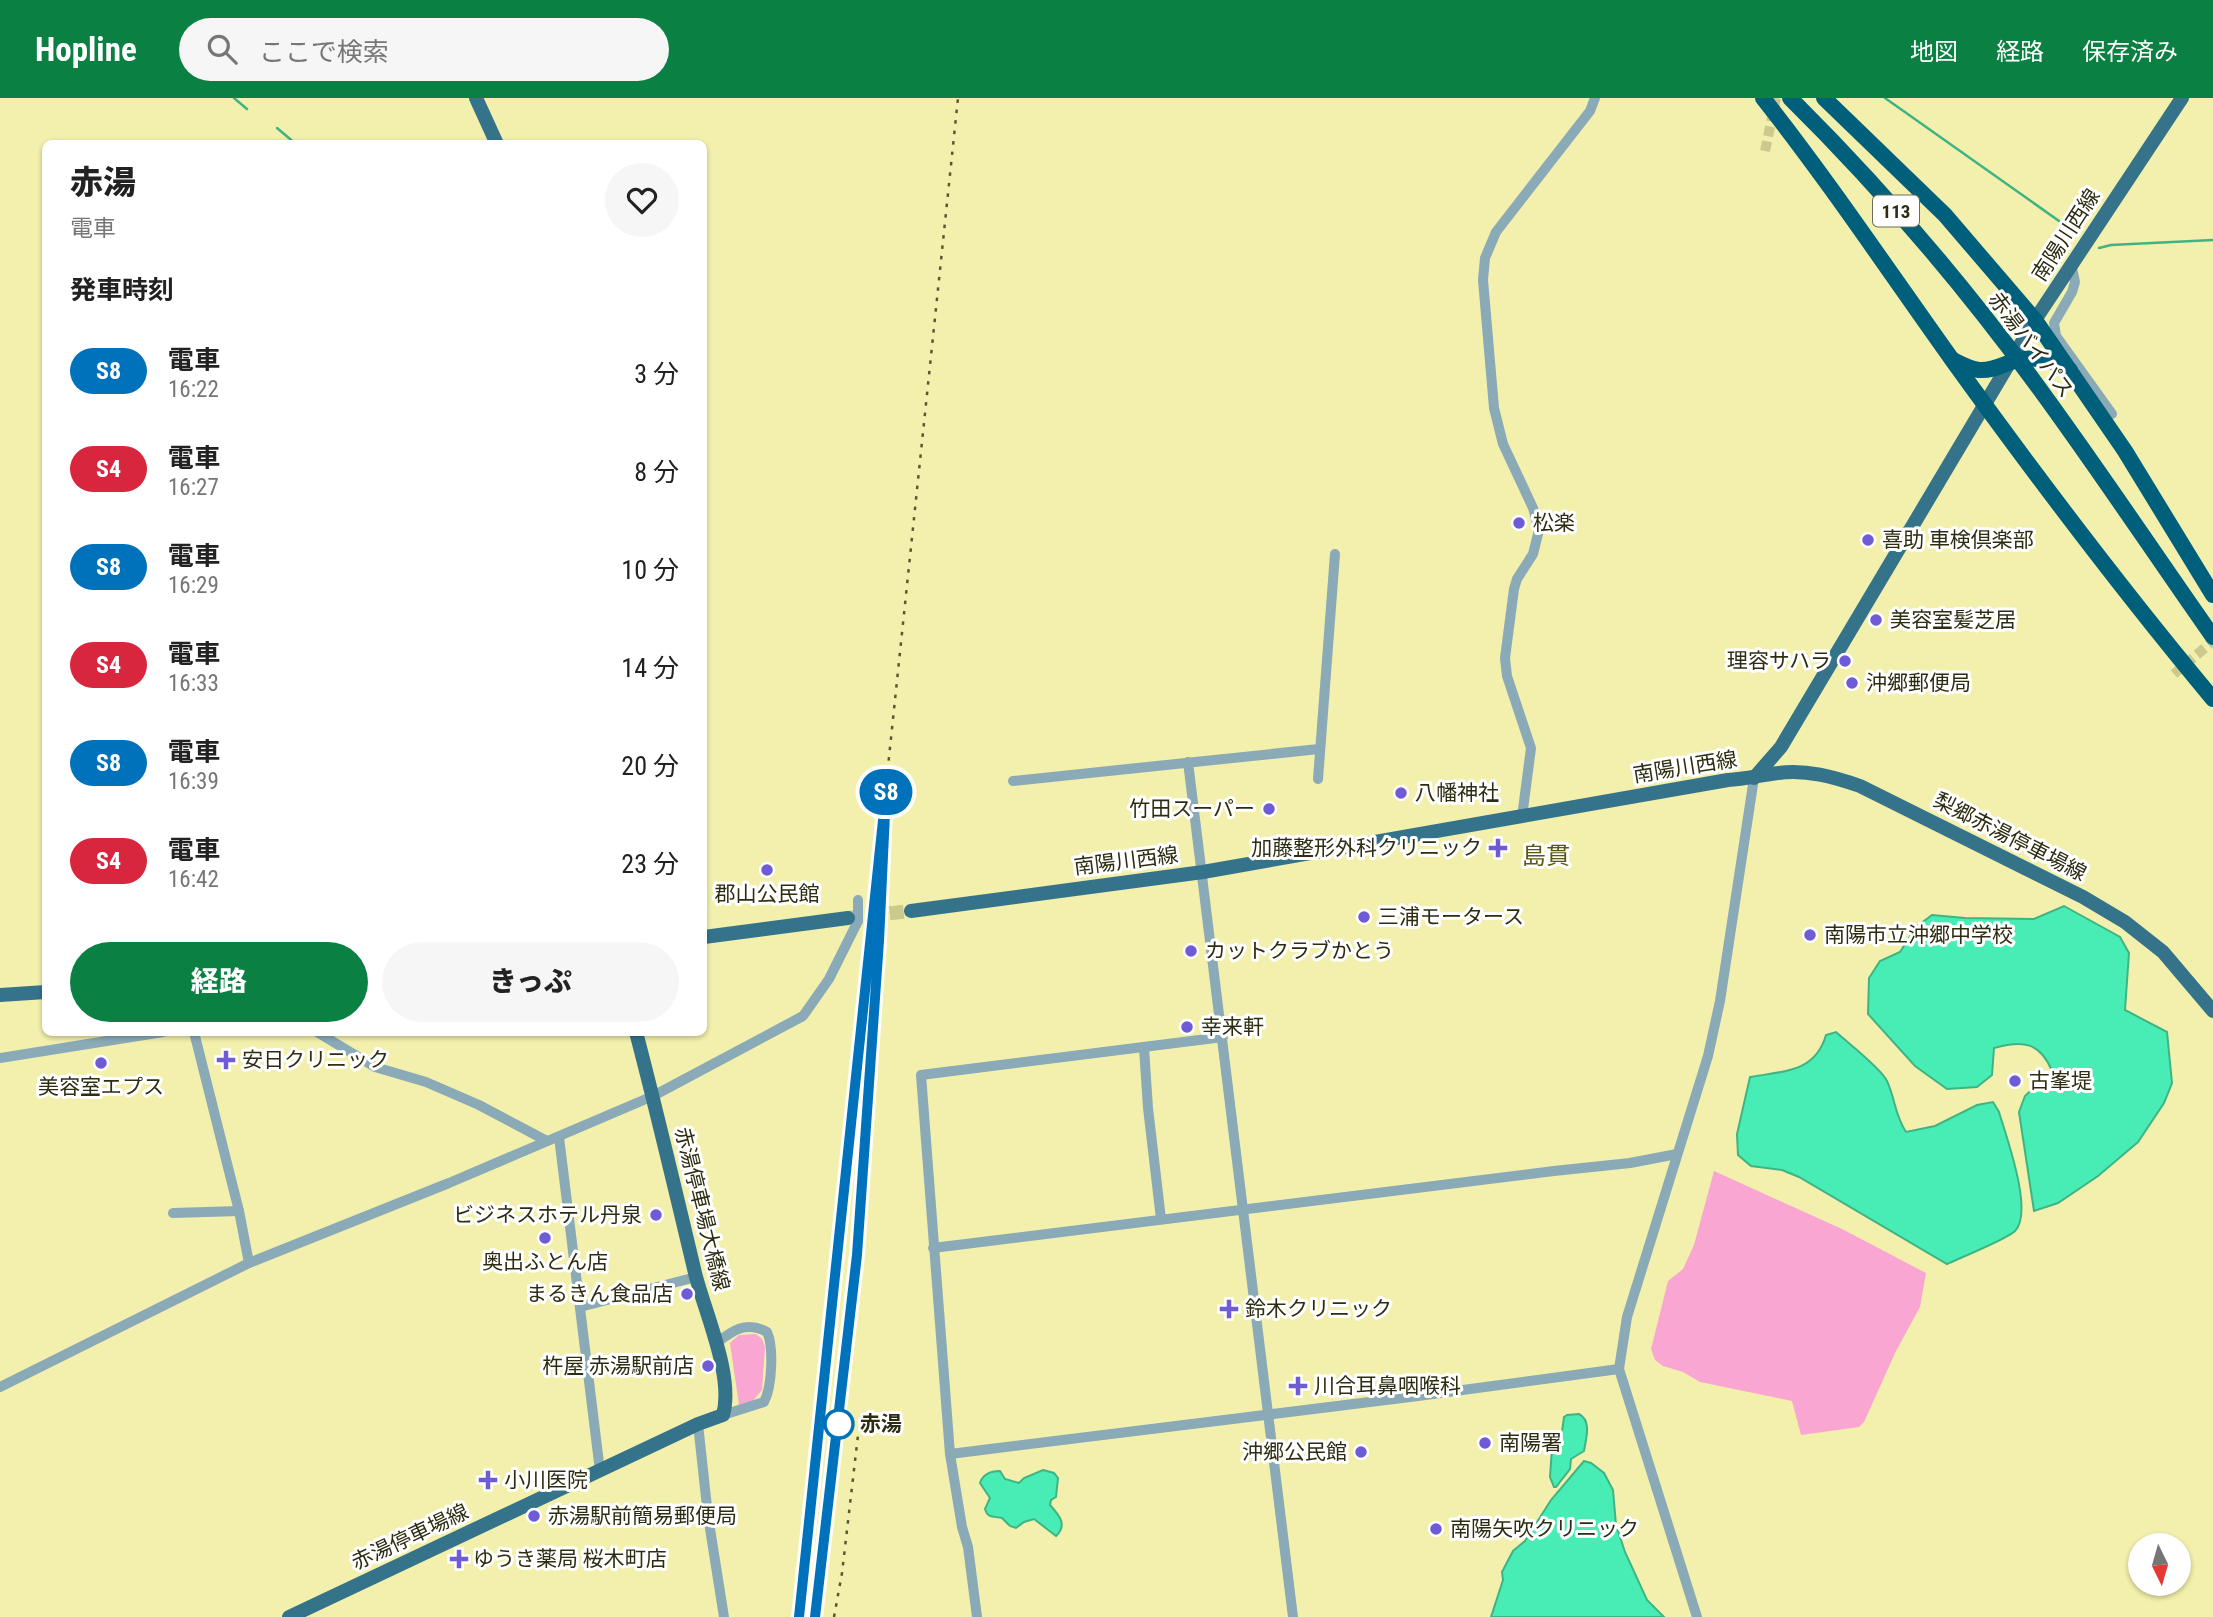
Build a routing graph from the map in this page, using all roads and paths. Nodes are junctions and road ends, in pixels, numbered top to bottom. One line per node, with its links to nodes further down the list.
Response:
1 (476, 98): 7 (main road)
2 (1595, 98): 24 (street)
3 (1763, 98): 10 (highway)
4 (1790, 98): 17 (highway, 赤湯バイパス / 113)
5 (1824, 98): 9 (highway)
6 (2182, 98): 8 (main road, 南陽川西線)
7 (494, 140)
8 (2071, 263): 9 (main road, 南陽川西線); 14 (street)
9 (2035, 320): 11 (main road, 南陽川西線); 12 (highway)
10 (1953, 360): 11 (highway); 13 (highway)
11 (2011, 362): 12 (highway); 13 (main road, 南陽川西線)
12 (2071, 370): 16 (highway)
13 (1986, 405): 18 (highway); 21 (main road, 南陽川西線)
14 (2112, 414)
15 (1335, 554): 19 (street)
16 (2213, 595)
17 (2213, 637)
18 (2213, 699)
19 (1319, 748): 20 (street); 22 (street)
20 (1188, 762): 23 (street); 25 (street)
21 (1754, 778): 24 (main road, 南陽川西線); 32 (main road, 梨郷赤湯停車場線); 43 (street)
22 (1318, 779)
23 (1013, 781)
24 (1522, 817): 25 (main road, 南陽川西線)
25 (1203, 872): 27 (main road, 南陽川西線); 37 (street)
26 (858, 900): 40 (street)
27 (911, 911)
28 (848, 918): 29 (main road)
29 (707, 937)
30 (42, 992): 31 (main road)
31 (0, 995)
32 (2213, 1011)
33 (138, 1036): 39 (street)
34 (195, 1036): 45 (street)
35 (324, 1036): 42 (street)
36 (637, 1036): 40 (main road, 赤湯停車場大橋線)
37 (1223, 1037): 38 (street); 44 (street)
38 (1144, 1048): 47 (street); 48 (street)
39 (0, 1058)
40 (653, 1096): 41 (street); 50 (main road, 赤湯停車場大橋線)
41 (559, 1137): 42 (street); 51 (street)
42 (547, 1141): 49 (street)
43 (1677, 1154): 44 (street); 53 (street)
44 (1243, 1210): 47 (street); 56 (street)
45 (239, 1211): 46 (street); 49 (street)
46 (173, 1213)
47 (1161, 1220): 48 (street)
48 (933, 1248): 58 (street)
49 (249, 1263): 54 (street)
50 (696, 1277): 51 (street); 52 (main road, 赤湯停車場大橋線)
51 (580, 1307): 59 (street)
52 (715, 1344): 55 (main road, 赤湯停車場大橋線); 55 (street)
53 (1619, 1369): 56 (street); 64 (street)
54 (0, 1387)
55 (723, 1415): 57 (main road, 赤湯停車場線)
56 (1268, 1415): 58 (street); 63 (street)
57 (698, 1424): 59 (main road, 赤湯停車場線); 61 (street)
58 (950, 1454): 62 (street)
59 (600, 1471): 60 (main road, 赤湯停車場線)
60 (289, 1617)
61 (724, 1617)
62 (977, 1617)
63 (1293, 1617)
64 (1697, 1617)

